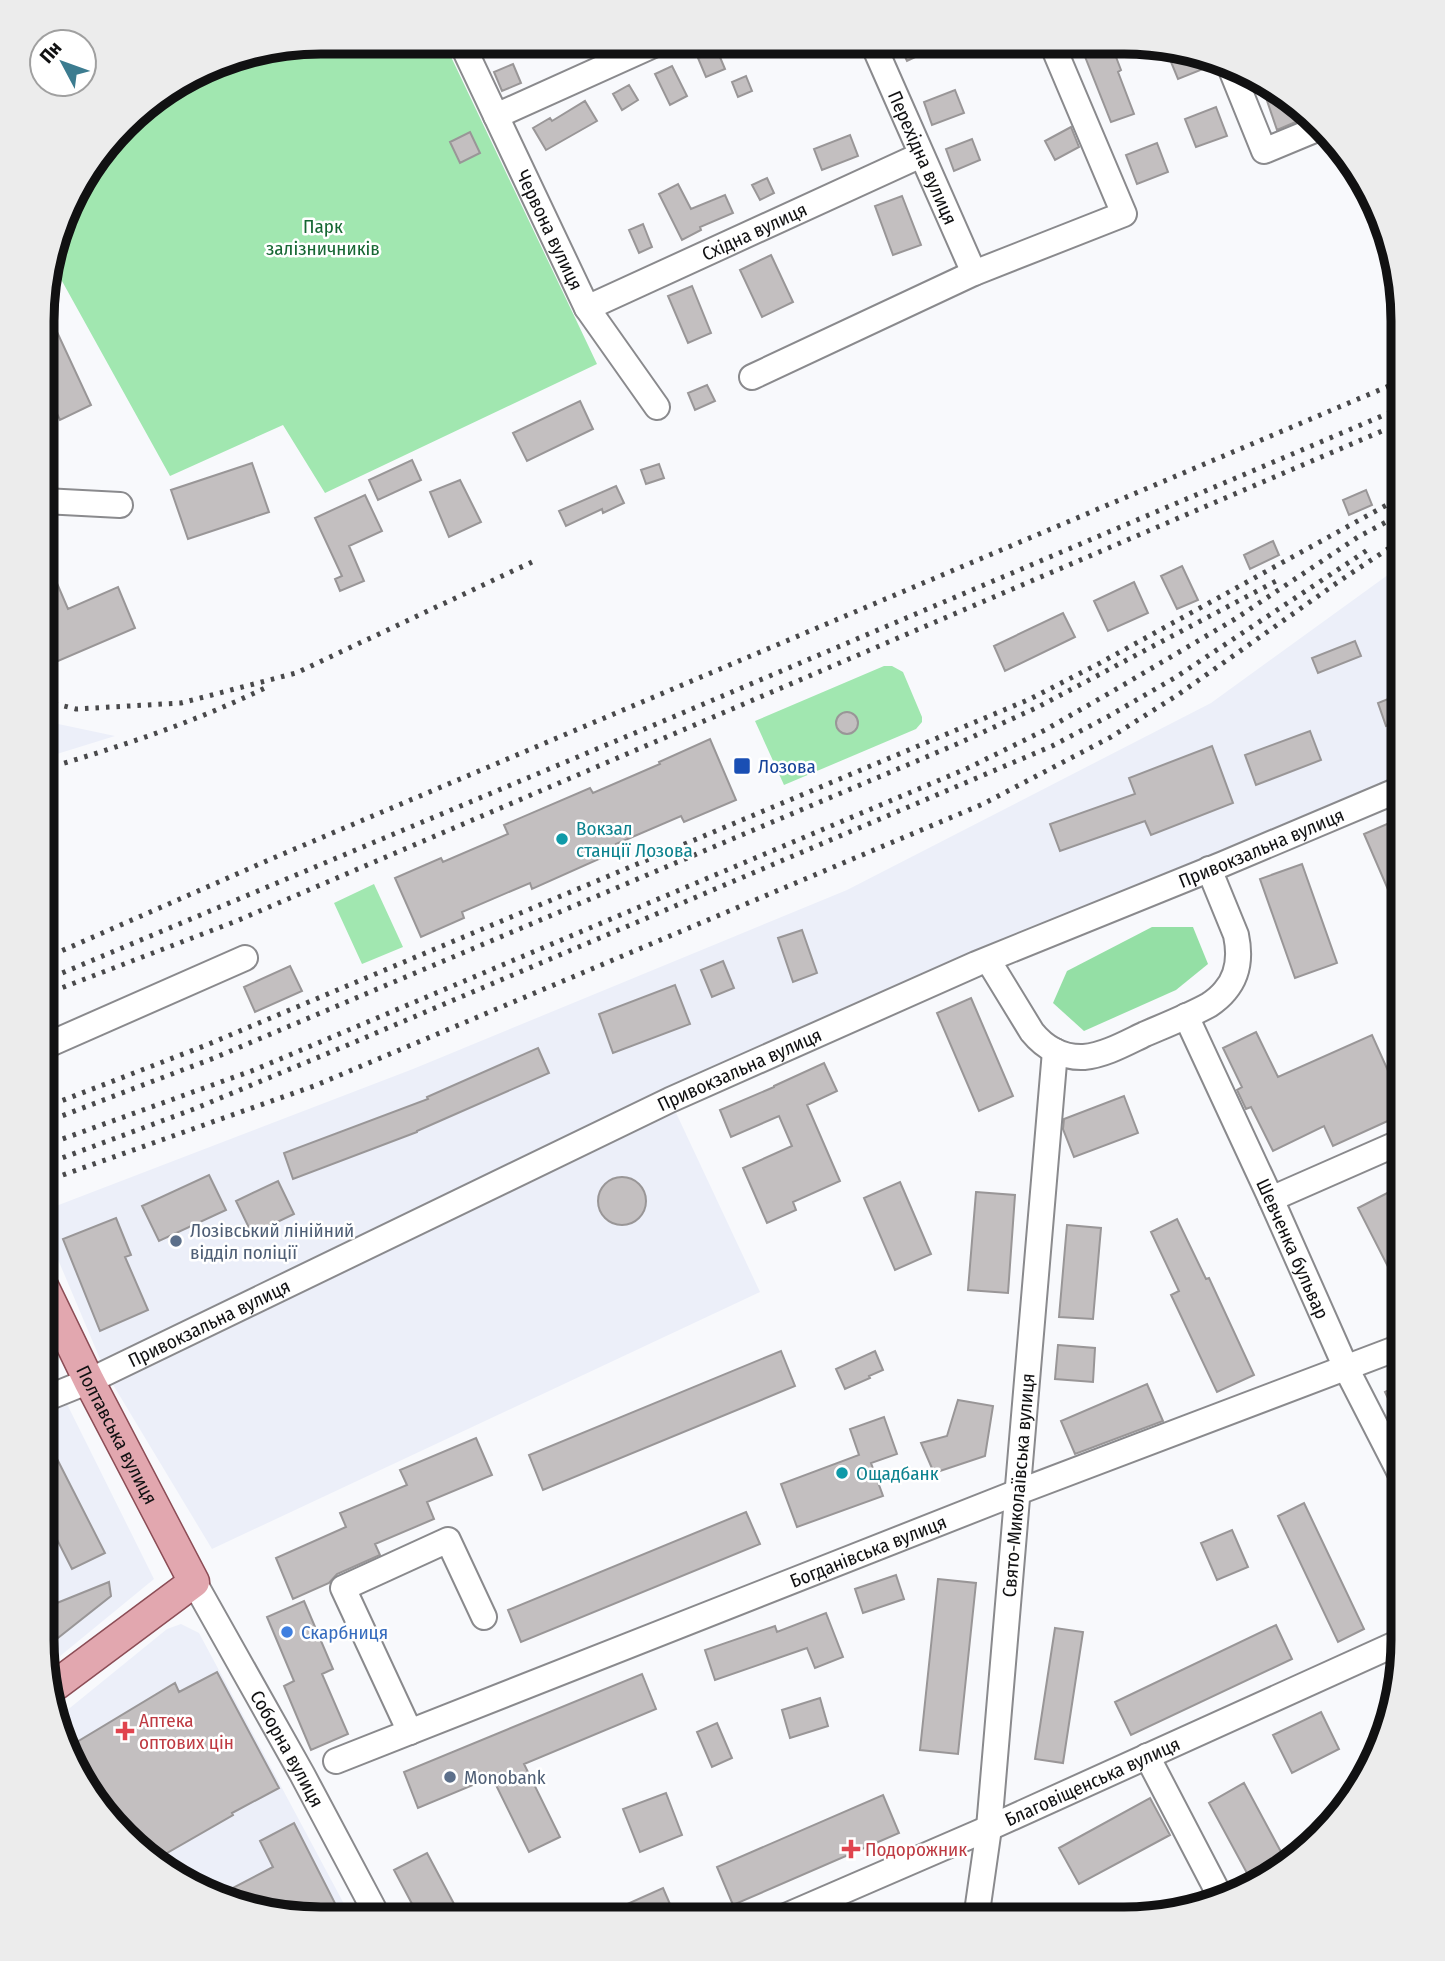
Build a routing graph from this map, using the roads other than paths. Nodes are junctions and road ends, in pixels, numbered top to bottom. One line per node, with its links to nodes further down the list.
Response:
1 (467, 54): 6 (street, Червона вулиця)
2 (634, 54): 6 (street)
3 (877, 54): 8 (street, Перехідна вулиця)
4 (1056, 54): 9 (street)
5 (1235, 79): 7 (street)
6 (496, 116): 10 (street, Червона вулиця)
7 (1310, 131)
8 (921, 155): 9 (street, Перехідна вулиця); 10 (street, Східна вулиця)
9 (974, 274): 11 (street)
10 (587, 308): 12 (street, Червона вулиця)
11 (752, 377)
12 (657, 407)
13 (54, 502): 14 (street)
14 (120, 505)
15 (1391, 793): 16 (street, Привокзальна вулиця)
16 (1209, 869): 18 (street, Привокзальна вулиця); 19 (street)
17 (244, 958): 20 (street)
18 (988, 960): 21 (street); 27 (street, Привокзальна вулиця)
19 (1186, 1016): 21 (street); 23 (street, Шевченка бульвар)
20 (54, 1042)
21 (1055, 1051): 30 (street, Свято-Миколаївська вулиця)
22 (1391, 1146): 23 (street)
23 (1271, 1199): 26 (street, Шевченка бульвар)
24 (54, 1309): 27 (main road, Полтавська вулиця)
25 (1391, 1350): 26 (street, Богданівська вулиця)
26 (1346, 1368): 29 (street, Шевченка бульвар); 30 (street, Богданівська вулиця)
27 (89, 1381): 28 (street, Привокзальна вулиця); 31 (main road, Полтавська вулиця)
28 (54, 1395)
29 (1391, 1456)
30 (1018, 1492): 35 (street, Богданівська вулиця); 38 (street, Свято-Миколаївська вулиця)
31 (194, 1582): 34 (main road); 40 (street, Соборна вулиця)
32 (484, 1617): 35 (street)
33 (1391, 1646): 36 (street, Благовіщенська вулиця)
34 (58, 1683)
35 (410, 1732): 37 (street, Богданівська вулиця)
36 (1147, 1756): 38 (street, Благовіщенська вулиця); 39 (street)
37 (336, 1761)
38 (989, 1828): 41 (street, Благовіщенська вулиця); 42 (street, Свято-Миколаївська вулиця)
39 (1217, 1890)
40 (372, 1907)
41 (806, 1907)
42 (978, 1907)

